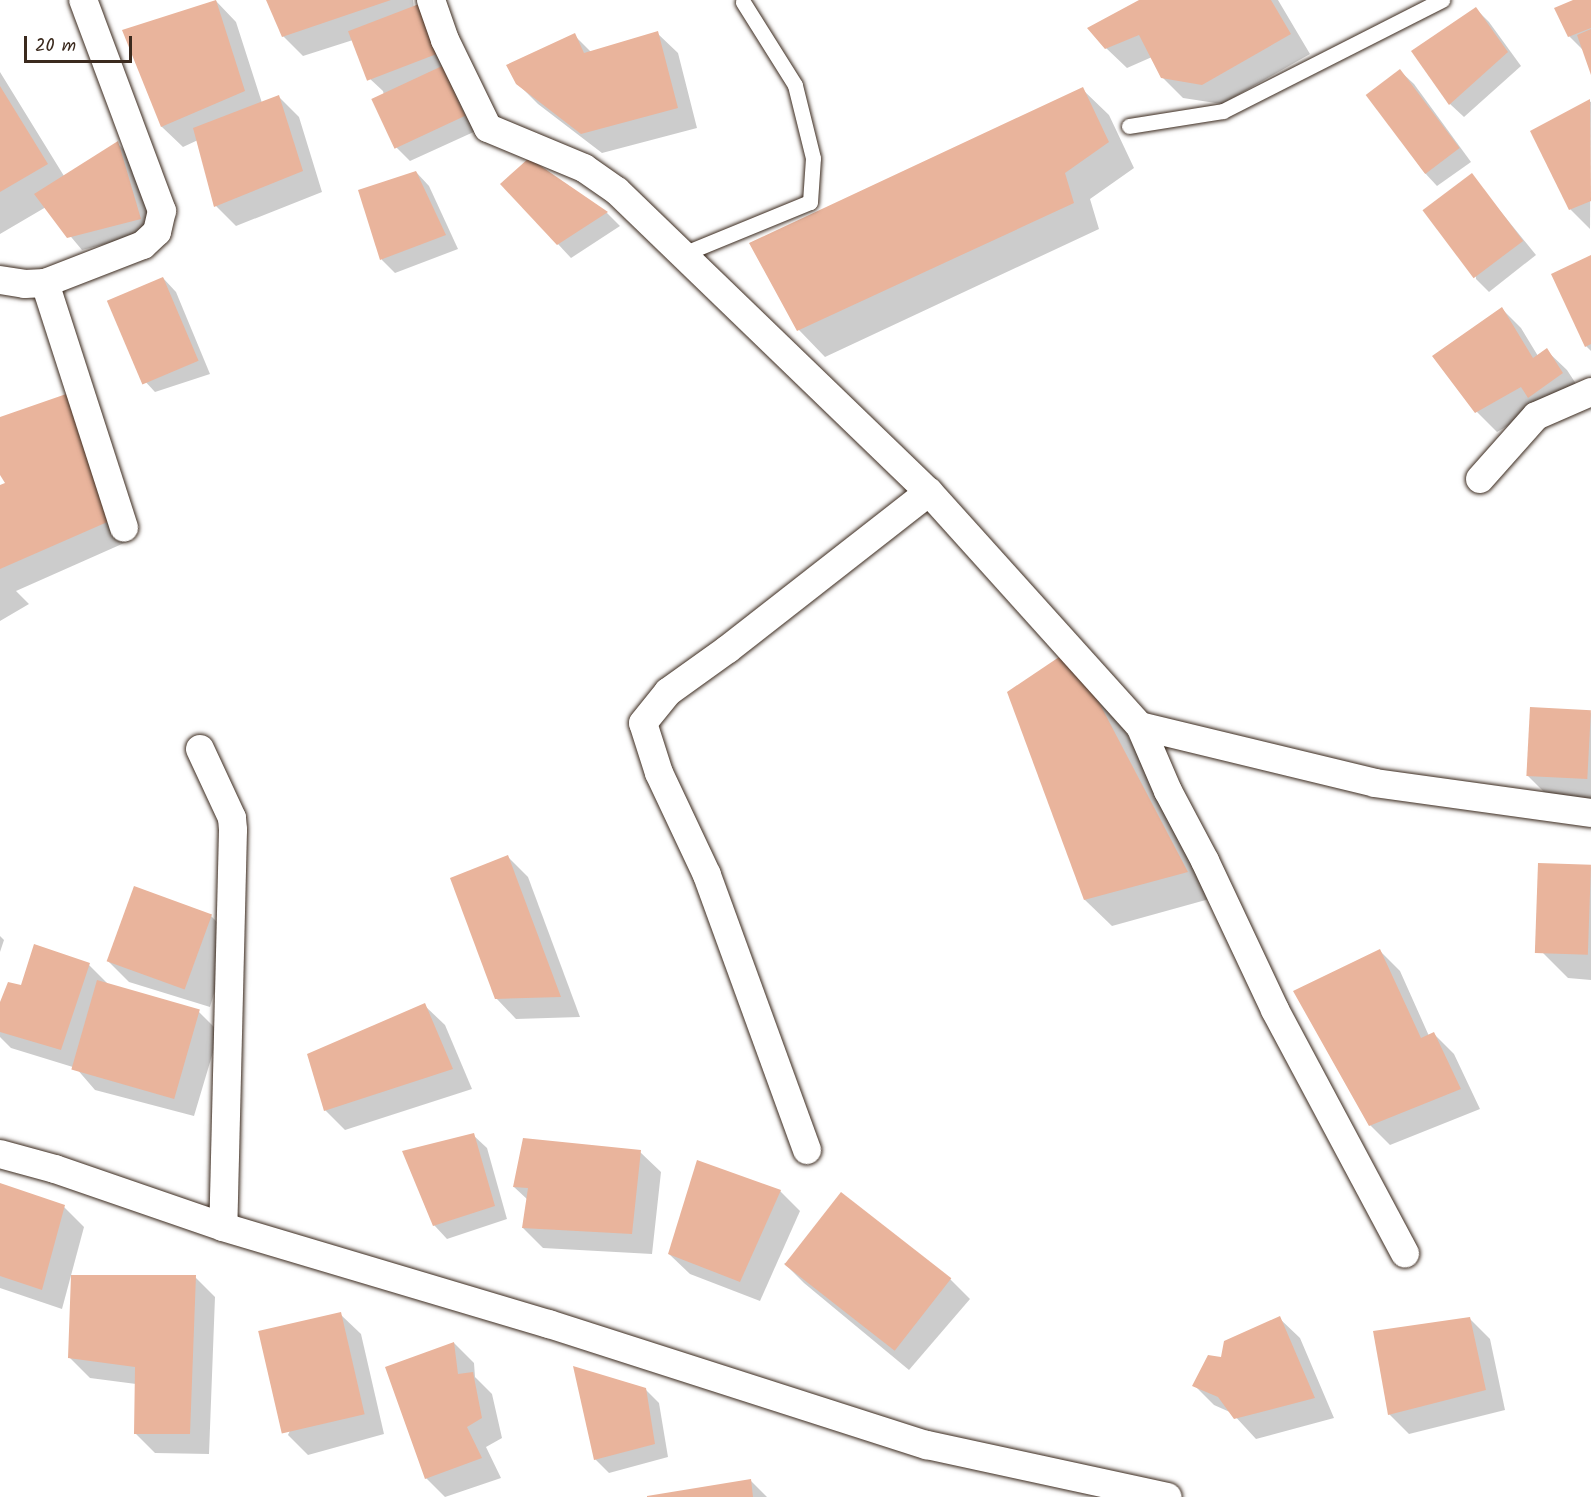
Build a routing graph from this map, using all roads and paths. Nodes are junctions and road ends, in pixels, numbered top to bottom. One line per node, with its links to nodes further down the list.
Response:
1 (83, 0): 8 (street)
2 (431, 0): 6 (street)
3 (1442, 0): 5 (lane)
4 (743, 2): 6 (lane)
5 (1129, 126)
6 (682, 254): 11 (street)
7 (0, 280): 8 (street)
8 (45, 283): 12 (street)
9 (1591, 392): 10 (street)
10 (1480, 479)
11 (929, 492): 13 (street); 16 (street)
12 (124, 528)
13 (1140, 726): 15 (street); 19 (street)
14 (200, 750): 18 (street)
15 (1591, 813)
16 (807, 1150)
17 (0, 1154): 18 (street)
18 (223, 1227): 20 (street)
19 (1405, 1252)
20 (1167, 1497)

